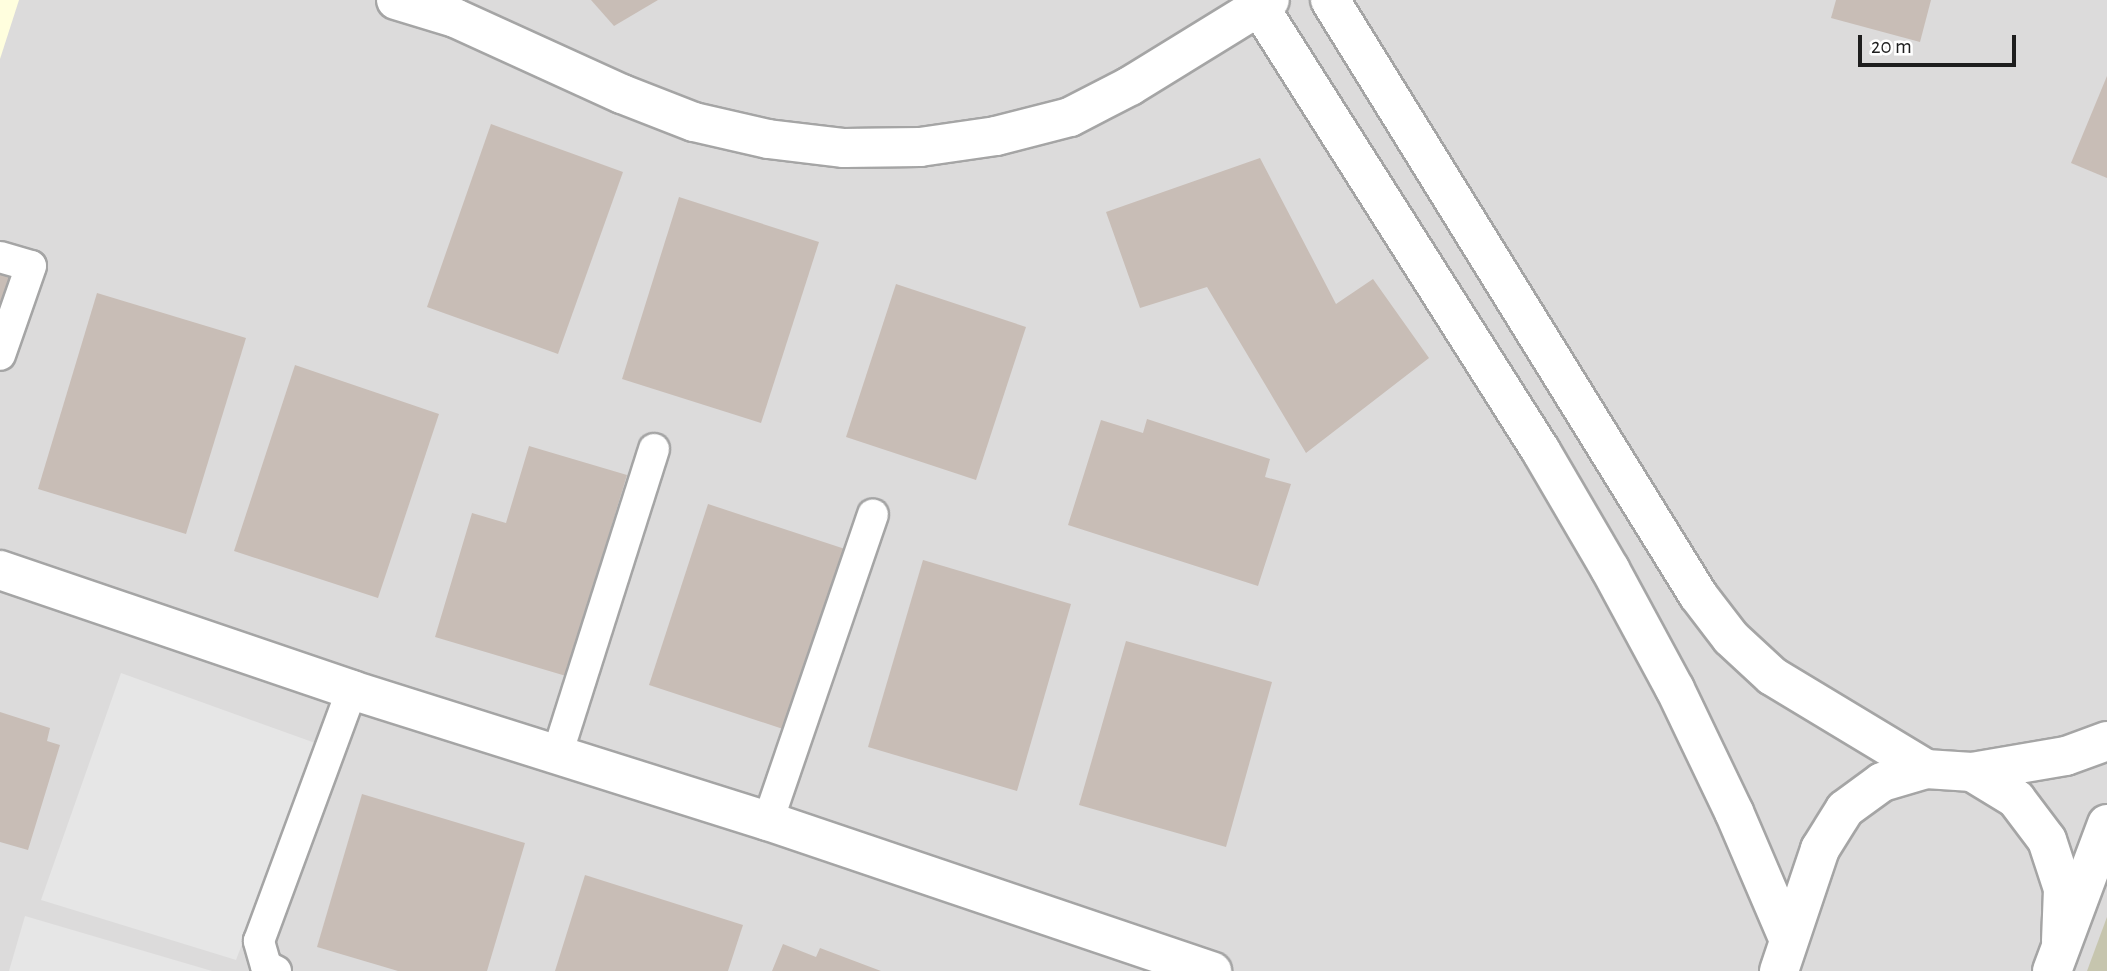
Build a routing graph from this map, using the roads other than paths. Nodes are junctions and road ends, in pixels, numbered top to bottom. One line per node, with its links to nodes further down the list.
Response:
1 (396, 0): 4 (street)
2 (1330, 0): 13 (street)
3 (1262, 2): 4 (street); 17 (street)
4 (454, 9)
5 (0, 257): 6 (lane)
6 (0, 355)
7 (654, 449): 12 (lane)
8 (873, 513): 15 (lane)
9 (0, 570): 10 (street)
10 (352, 691): 12 (street); 19 (lane)
11 (2107, 741): 14 (street)
12 (558, 755): 15 (street)
13 (1926, 769): 14 (street); 17 (street)
14 (1972, 772): 18 (street)
15 (768, 821): 20 (street)
16 (2107, 824): 18 (street)
17 (1784, 955)
18 (2057, 956)
19 (276, 971)
20 (1212, 971)

